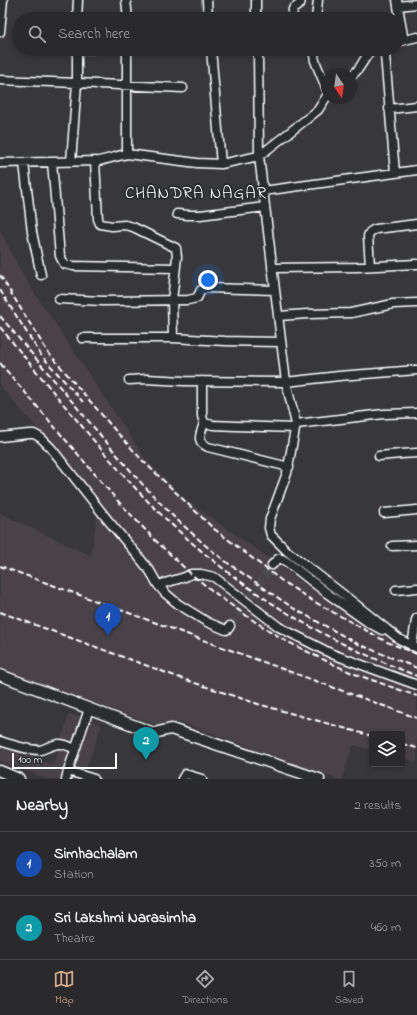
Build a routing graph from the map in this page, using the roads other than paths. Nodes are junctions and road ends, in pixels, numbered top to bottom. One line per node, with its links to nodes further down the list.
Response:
1 (3, 0): 16 (street)
2 (78, 0): 10 (street)
3 (126, 0): 11 (street)
4 (207, 0): 12 (street)
5 (256, 0): 13 (street)
6 (301, 0): 14 (street)
7 (318, 0): 15 (street)
8 (398, 3): 9 (street)
9 (417, 4)
10 (78, 12)
11 (127, 12)
12 (208, 12)
13 (256, 12)
14 (293, 12)
15 (317, 12)
16 (0, 32)
17 (417, 37): 18 (street)
18 (405, 40)
19 (77, 56): 29 (street)
20 (127, 56): 30 (street)
21 (212, 56): 42 (street)
22 (258, 56): 36 (street)
23 (314, 56): 27 (street)
24 (366, 56): 26 (street)
25 (385, 56): 34 (street)
26 (357, 73)
27 (321, 76)
28 (0, 80): 29 (street)
29 (77, 83): 30 (street); 39 (street)
30 (127, 85): 31 (street); 35 (street)
31 (183, 88)
32 (322, 104): 36 (street)
33 (417, 106): 34 (street)
34 (389, 109): 44 (street)
35 (127, 154): 37 (street); 42 (street)
36 (259, 156): 42 (street); 45 (street)
37 (95, 161): 39 (street); 51 (street)
38 (52, 162): 39 (street); 41 (street); 51 (street)
39 (71, 162)
40 (0, 163): 41 (street)
41 (24, 163): 53 (street)
42 (221, 164)
43 (417, 170): 44 (street)
44 (395, 173): 45 (street)
45 (263, 191): 46 (street)
46 (265, 207): 47 (street); 52 (street)
47 (177, 214)
48 (417, 224): 50 (street)
49 (417, 264): 50 (street)
50 (370, 266): 52 (street)
51 (175, 268): 56 (street)
52 (272, 268): 54 (street)
53 (41, 275)
54 (275, 290): 56 (street); 58 (street)
55 (59, 299): 56 (street)
56 (172, 300): 60 (street)
57 (417, 303): 58 (street)
58 (278, 316): 61 (street)
59 (82, 338): 60 (street)
60 (174, 338): 61 (street)
61 (281, 342): 65 (street)
62 (417, 370): 65 (street)
63 (129, 380): 64 (street)
64 (202, 381): 65 (street); 67 (street)
65 (286, 382): 68 (street)
66 (417, 413): 68 (street)
67 (204, 423): 68 (street); 72 (street)
68 (296, 426): 72 (street)
69 (0, 437): 78 (street)
70 (417, 454): 71 (street)
71 (379, 456)
72 (288, 466): 83 (street)
73 (417, 510): 74 (street)
74 (384, 513)
75 (417, 545): 76 (street)
76 (392, 546)
77 (272, 565): 83 (street)
78 (158, 585): 82 (street); 86 (street)
79 (417, 588): 80 (street)
80 (396, 590)
81 (417, 618): 84 (street)
82 (230, 626)
83 (399, 639): 84 (street)
84 (415, 647)
85 (1, 678): 87 (main road)
86 (417, 686)
87 (89, 709): 89 (street); 98 (main road)
88 (0, 741): 89 (street)
89 (76, 749): 91 (street)
90 (0, 771): 95 (main road)
91 (67, 775): 96 (street)
92 (0, 777): 94 (main road)
93 (197, 778): 97 (street)
94 (5, 779)
95 (19, 779)
96 (94, 779)
97 (182, 779)
98 (319, 779)

